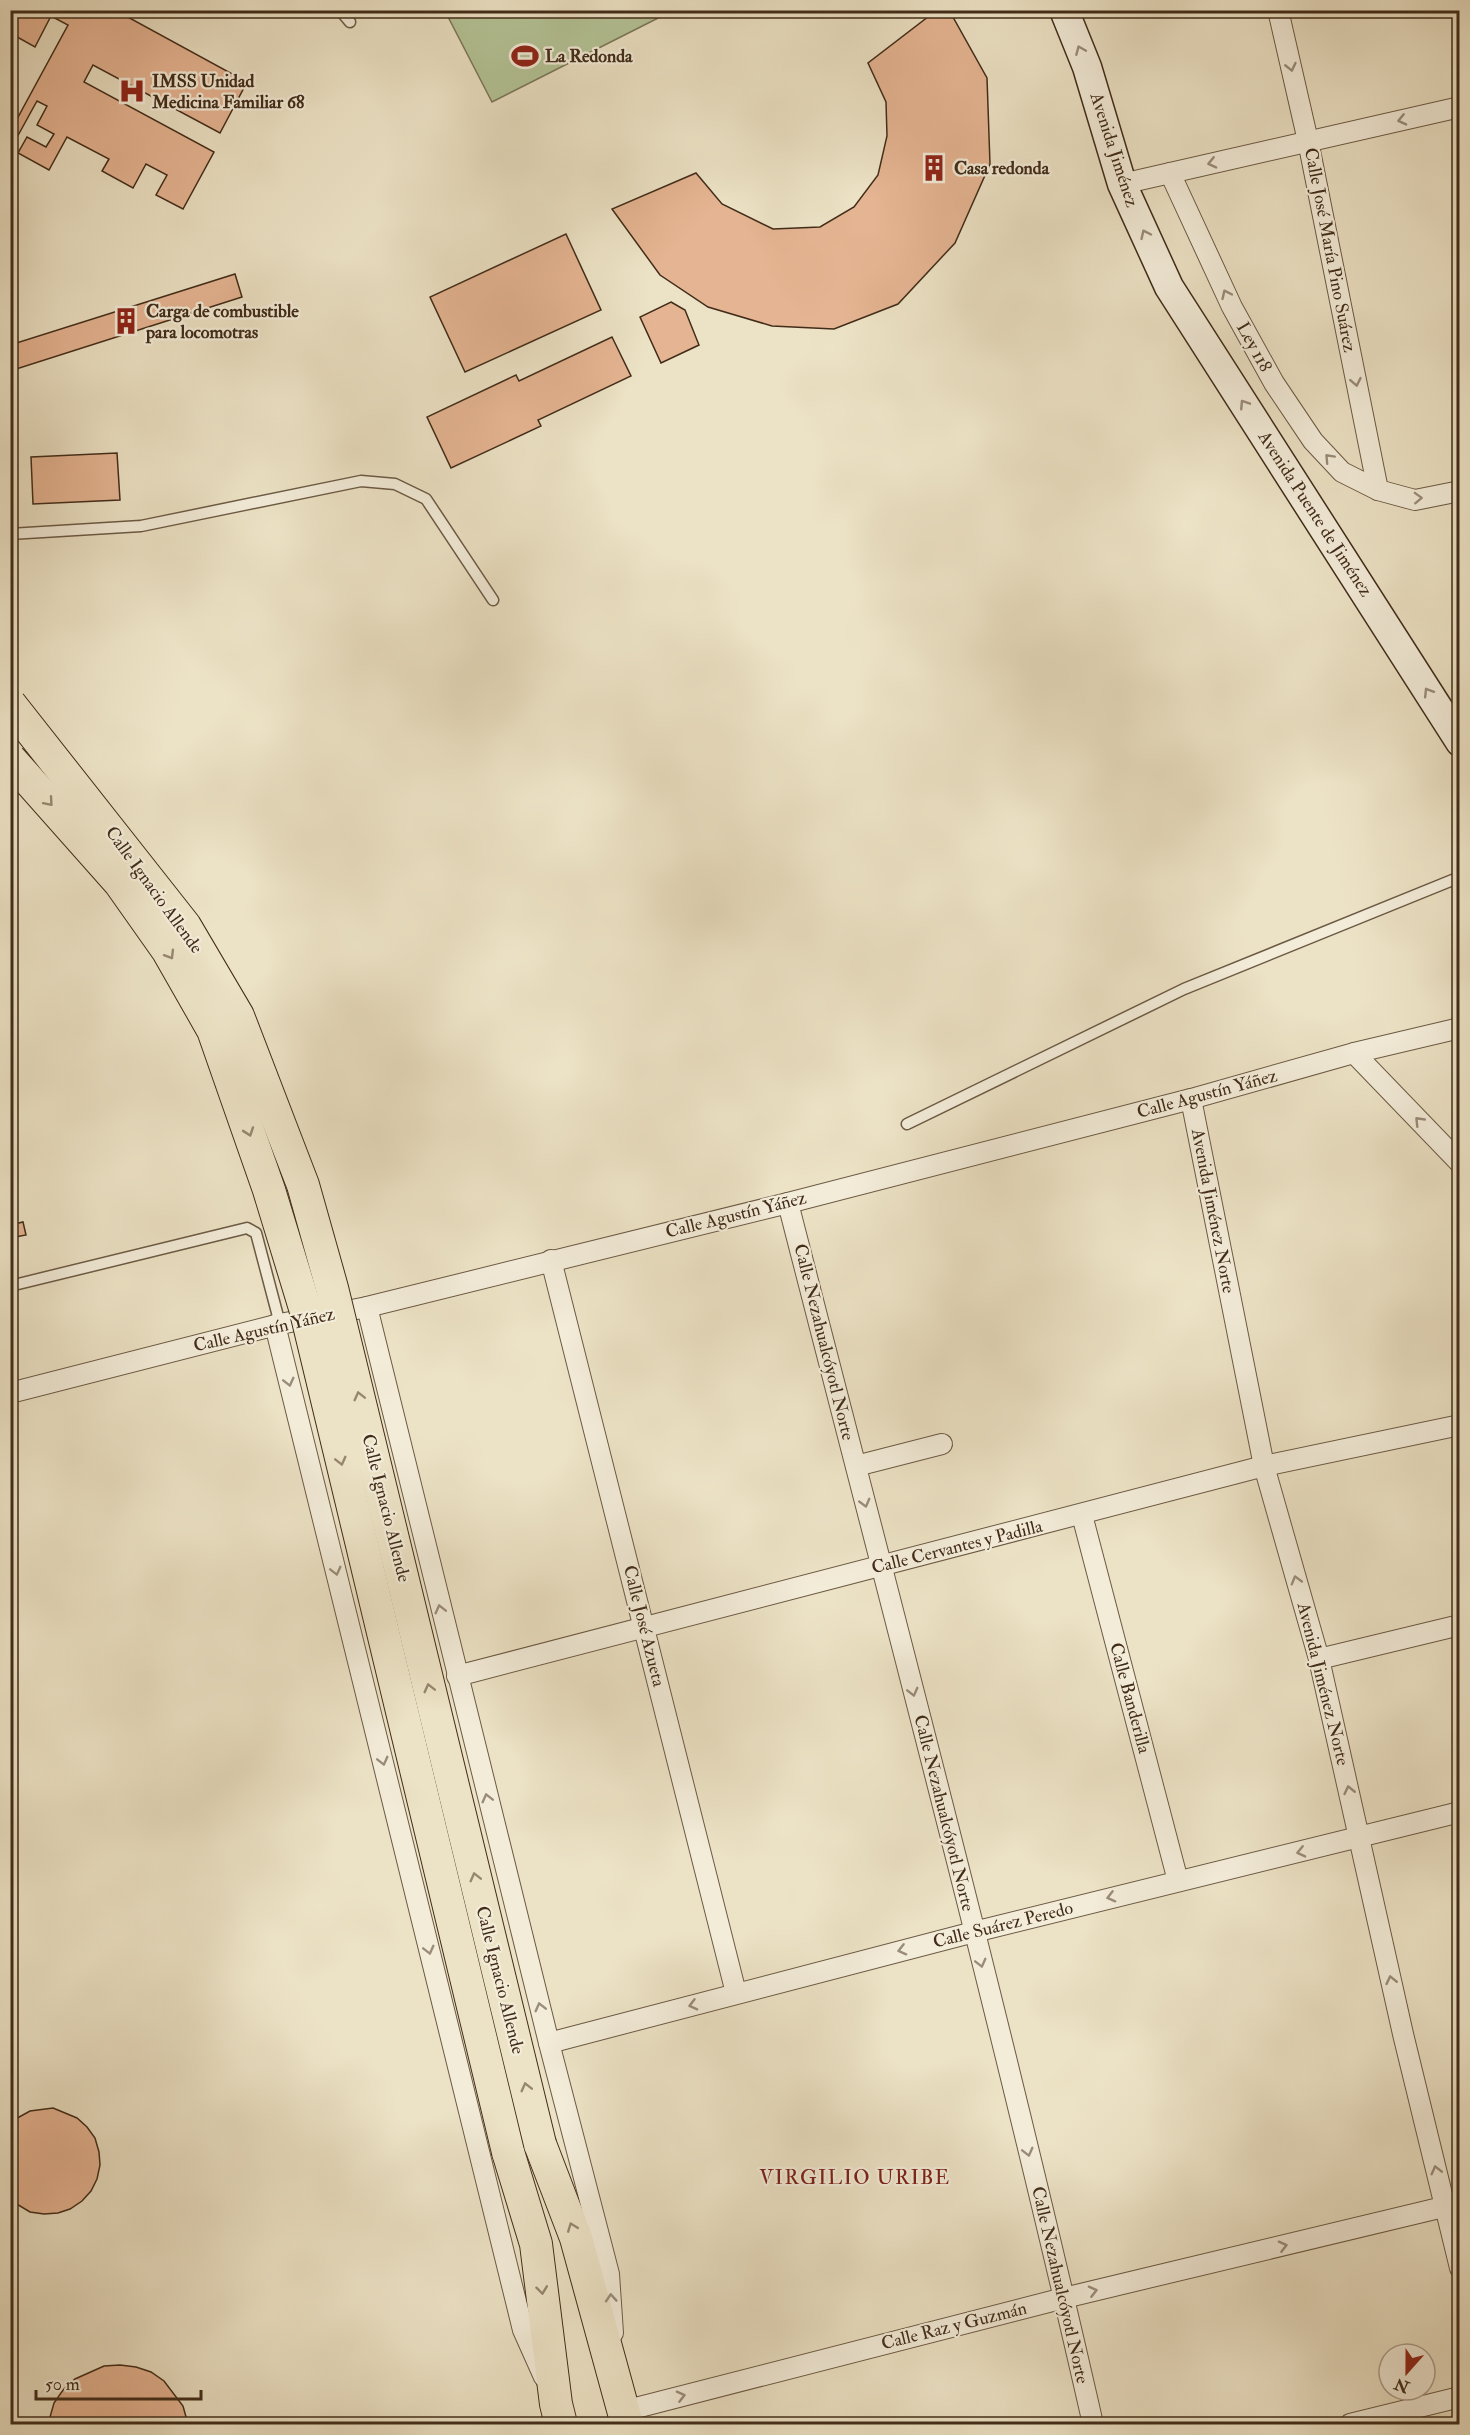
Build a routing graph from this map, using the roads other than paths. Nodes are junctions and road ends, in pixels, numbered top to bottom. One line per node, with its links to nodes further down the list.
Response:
1 (340, 10): 4 (lane)
2 (1064, 10): 8 (street, Avenida Jiménez, one-way to 2)
3 (1278, 10): 6 (street, Calle José María Pino Suárez, one-way to 6)
4 (350, 22)
5 (1460, 107): 6 (street, one-way to 6)
6 (1308, 141): 7 (street, one-way to 7); 10 (street, Calle José María Pino Suárez, one-way to 10)
7 (1170, 173): 8 (street); 10 (street, Ley 118, one-way to 7)
8 (1122, 184): 9 (street, Avenida Jiménez, one-way to 8)
9 (1169, 287): 15 (street, Avenida Puente de Jiménez, one-way to 9)
10 (1378, 490): 11 (street, Ley 118, one-way to 11)
11 (1460, 491)
12 (10, 534): 13 (lane)
13 (493, 600)
14 (10, 704): 48 (main road, Calle Ignacio Allende, one-way to 14, bridge)
15 (1460, 742)
16 (10, 759): 50 (main road, Calle Ignacio Allende, one-way to 50, bridge)
17 (1460, 877): 21 (lane)
18 (1460, 1029): 19 (street, Calle Agustín Yáñez)
19 (1354, 1053): 20 (street, Calle Agustín Yáñez); 22 (street, one-way to 19)
20 (1191, 1099): 23 (street, Calle Agustín Yáñez); 31 (street, Avenida Jiménez Norte)
21 (907, 1124)
22 (1460, 1163)
23 (788, 1203): 24 (street, Calle Agustín Yáñez); 32 (street, Calle Nezahualcóyotl Norte)
24 (551, 1260): 26 (street, Calle Agustín Yáñez); 36 (street, Calle José Azueta)
25 (10, 1286): 27 (lane)
26 (367, 1307): 27 (street, Calle Agustín Yáñez); 38 (street, Calle Ignacio Allende, one-way to 26)
27 (278, 1324): 28 (street, Calle Agustín Yáñez); 50 (street, Calle Ignacio Allende, one-way to 50)
28 (10, 1393)
29 (1460, 1425): 31 (street, Calle Cervantes y Padilla)
30 (942, 1444): 32 (street)
31 (1264, 1466): 33 (street, Calle Cervantes y Padilla); 37 (street, Avenida Jiménez Norte, one-way to 31)
32 (856, 1467): 34 (street, Calle Nezahualcóyotl Norte, one-way to 34)
33 (1082, 1515): 34 (street, Calle Cervantes y Padilla); 41 (street, Calle Banderilla)
34 (882, 1566): 36 (street, Calle Cervantes y Padilla); 42 (street, Calle Nezahualcóyotl Norte, one-way to 42)
35 (1460, 1625): 37 (street)
36 (645, 1628): 38 (street, Calle Cervantes y Padilla); 43 (street, Calle José Azueta)
37 (1319, 1659): 40 (street, Avenida Jiménez Norte, one-way to 37)
38 (457, 1676): 44 (street, Calle Ignacio Allende, one-way to 38)
39 (1460, 1812): 40 (street, Calle Suárez Peredo)
40 (1359, 1838): 41 (street, Calle Suárez Peredo, one-way to 41); 45 (street, Avenida Jiménez Norte, one-way to 40)
41 (1178, 1881): 42 (street, Calle Suárez Peredo, one-way to 42)
42 (974, 1932): 43 (street, Calle Suárez Peredo, one-way to 43); 47 (street, Calle Nezahualcóyotl Norte, one-way to 47)
43 (736, 1993): 44 (street, Calle Suárez Peredo, one-way to 44)
44 (549, 2043): 48 (street, Calle Ignacio Allende, one-way to 44)
45 (1453, 2205): 46 (street, Avenida Jiménez Norte); 47 (street, Calle Raz y Guzmán, one-way to 45)
46 (1460, 2268)
47 (1064, 2298): 51 (street, Calle Raz y Guzmán, one-way to 47); 52 (street, Calle Nezahualcóyotl Norte)
48 (616, 2378): 51 (main road, Calle Ignacio Allende)
49 (1460, 2397): 53 (street)
50 (558, 2414)
51 (626, 2418)
52 (1093, 2424)
53 (1350, 2424)

